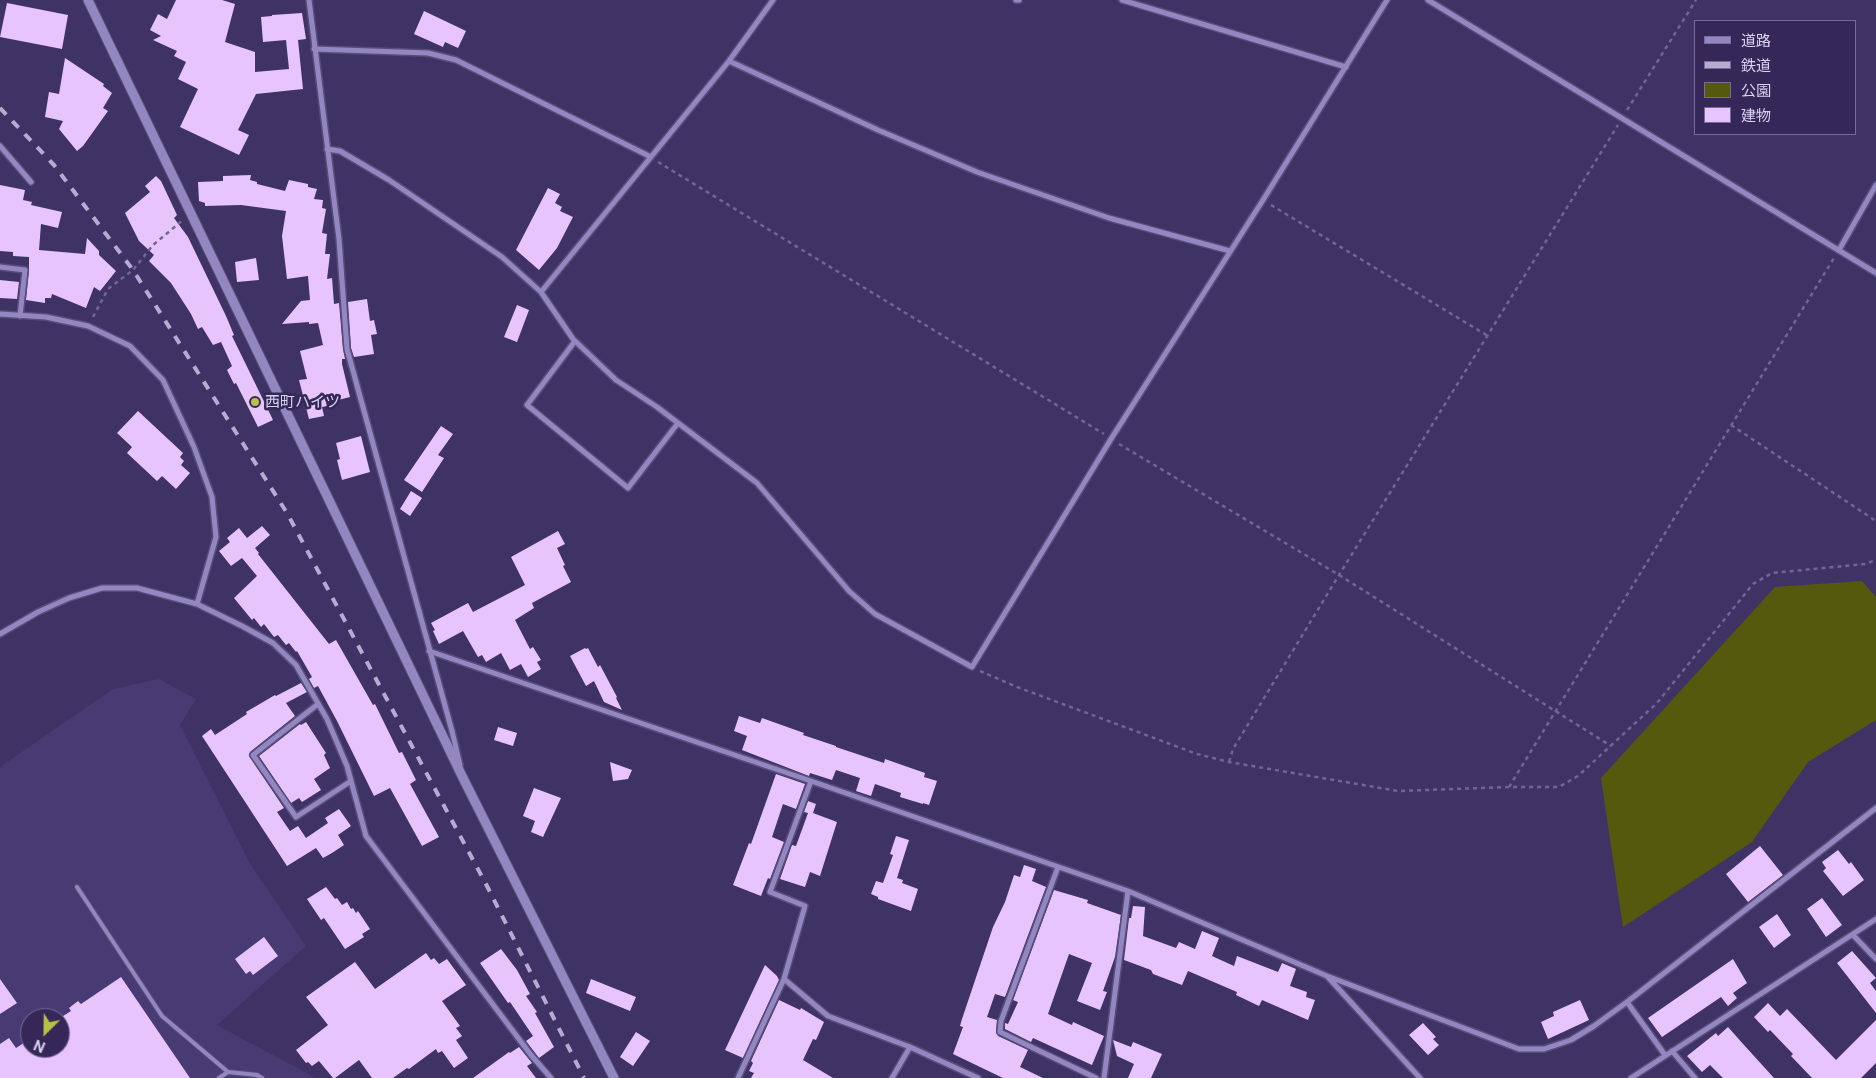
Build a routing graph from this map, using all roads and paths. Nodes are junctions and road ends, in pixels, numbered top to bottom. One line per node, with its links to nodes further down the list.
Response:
1 (88, 0): 18 (street)
2 (309, 0): 8 (street)
3 (773, 0): 9 (street)
4 (1122, 0): 10 (street)
5 (1387, 0): 10 (street)
6 (1428, 0): 11 (street)
7 (1696, 0): 11 (path)
8 (314, 49): 13 (street); 14 (street)
9 (729, 61): 14 (street); 20 (street)
10 (1346, 66): 17 (street)
11 (1623, 118): 19 (street); 27 (path)
12 (0, 146): 15 (street)
13 (327, 149): 23 (street); 37 (street)
14 (651, 158): 23 (street); 31 (path)
15 (31, 182)
16 (1876, 185): 19 (street)
17 (1263, 200): 20 (street); 27 (path)
18 (190, 215): 26 (path); 43 (street)
19 (1839, 250): 22 (street); 30 (path)
20 (1230, 251): 31 (street)
21 (0, 266): 25 (street)
22 (1876, 273)
23 (541, 292): 28 (street)
24 (0, 314): 25 (street)
25 (20, 316): 26 (street)
26 (88, 326): 35 (street)
27 (1488, 336): 34 (path)
28 (576, 340): 29 (street); 29 (street)
29 (678, 423): 38 (street)
30 (1731, 425): 32 (path); 40 (path)
31 (1111, 438): 34 (path); 38 (street)
32 (1876, 520)
33 (1876, 560): 41 (path)
34 (1339, 575): 40 (path); 42 (path)
35 (197, 604): 36 (street); 39 (street)
36 (0, 634)
37 (429, 651): 43 (street); 45 (street)
38 (972, 667): 42 (path)
39 (318, 704): 44 (street); 44 (street)
40 (1556, 710): 41 (path); 46 (path)
41 (1611, 746): 46 (path)
42 (1229, 762): 46 (path)
43 (462, 776): 64 (street)
44 (351, 781): 63 (street)
45 (811, 781): 48 (street); 55 (street)
46 (1509, 787)
47 (1876, 808): 56 (street)
48 (1058, 867): 50 (street); 68 (street)
49 (78, 887): 60 (lane)
50 (1128, 892): 54 (street); 69 (street)
51 (1876, 919): 52 (street)
52 (1853, 935): 53 (street); 58 (street)
53 (1876, 959)
54 (1327, 976): 56 (street); 70 (street)
55 (784, 979): 57 (street); 65 (street)
56 (1627, 1002): 59 (street)
57 (910, 1047): 66 (street); 67 (street)
58 (1672, 1051): 59 (street); 72 (street)
59 (1665, 1055): 71 (street)
60 (228, 1072): 61 (lane); 62 (lane)
61 (219, 1078)
62 (262, 1078)
63 (551, 1078)
64 (614, 1078)
65 (738, 1078)
66 (892, 1078)
67 (978, 1078)
68 (1096, 1078)
69 (1104, 1078)
70 (1420, 1078)
71 (1631, 1078)
72 (1695, 1078)

